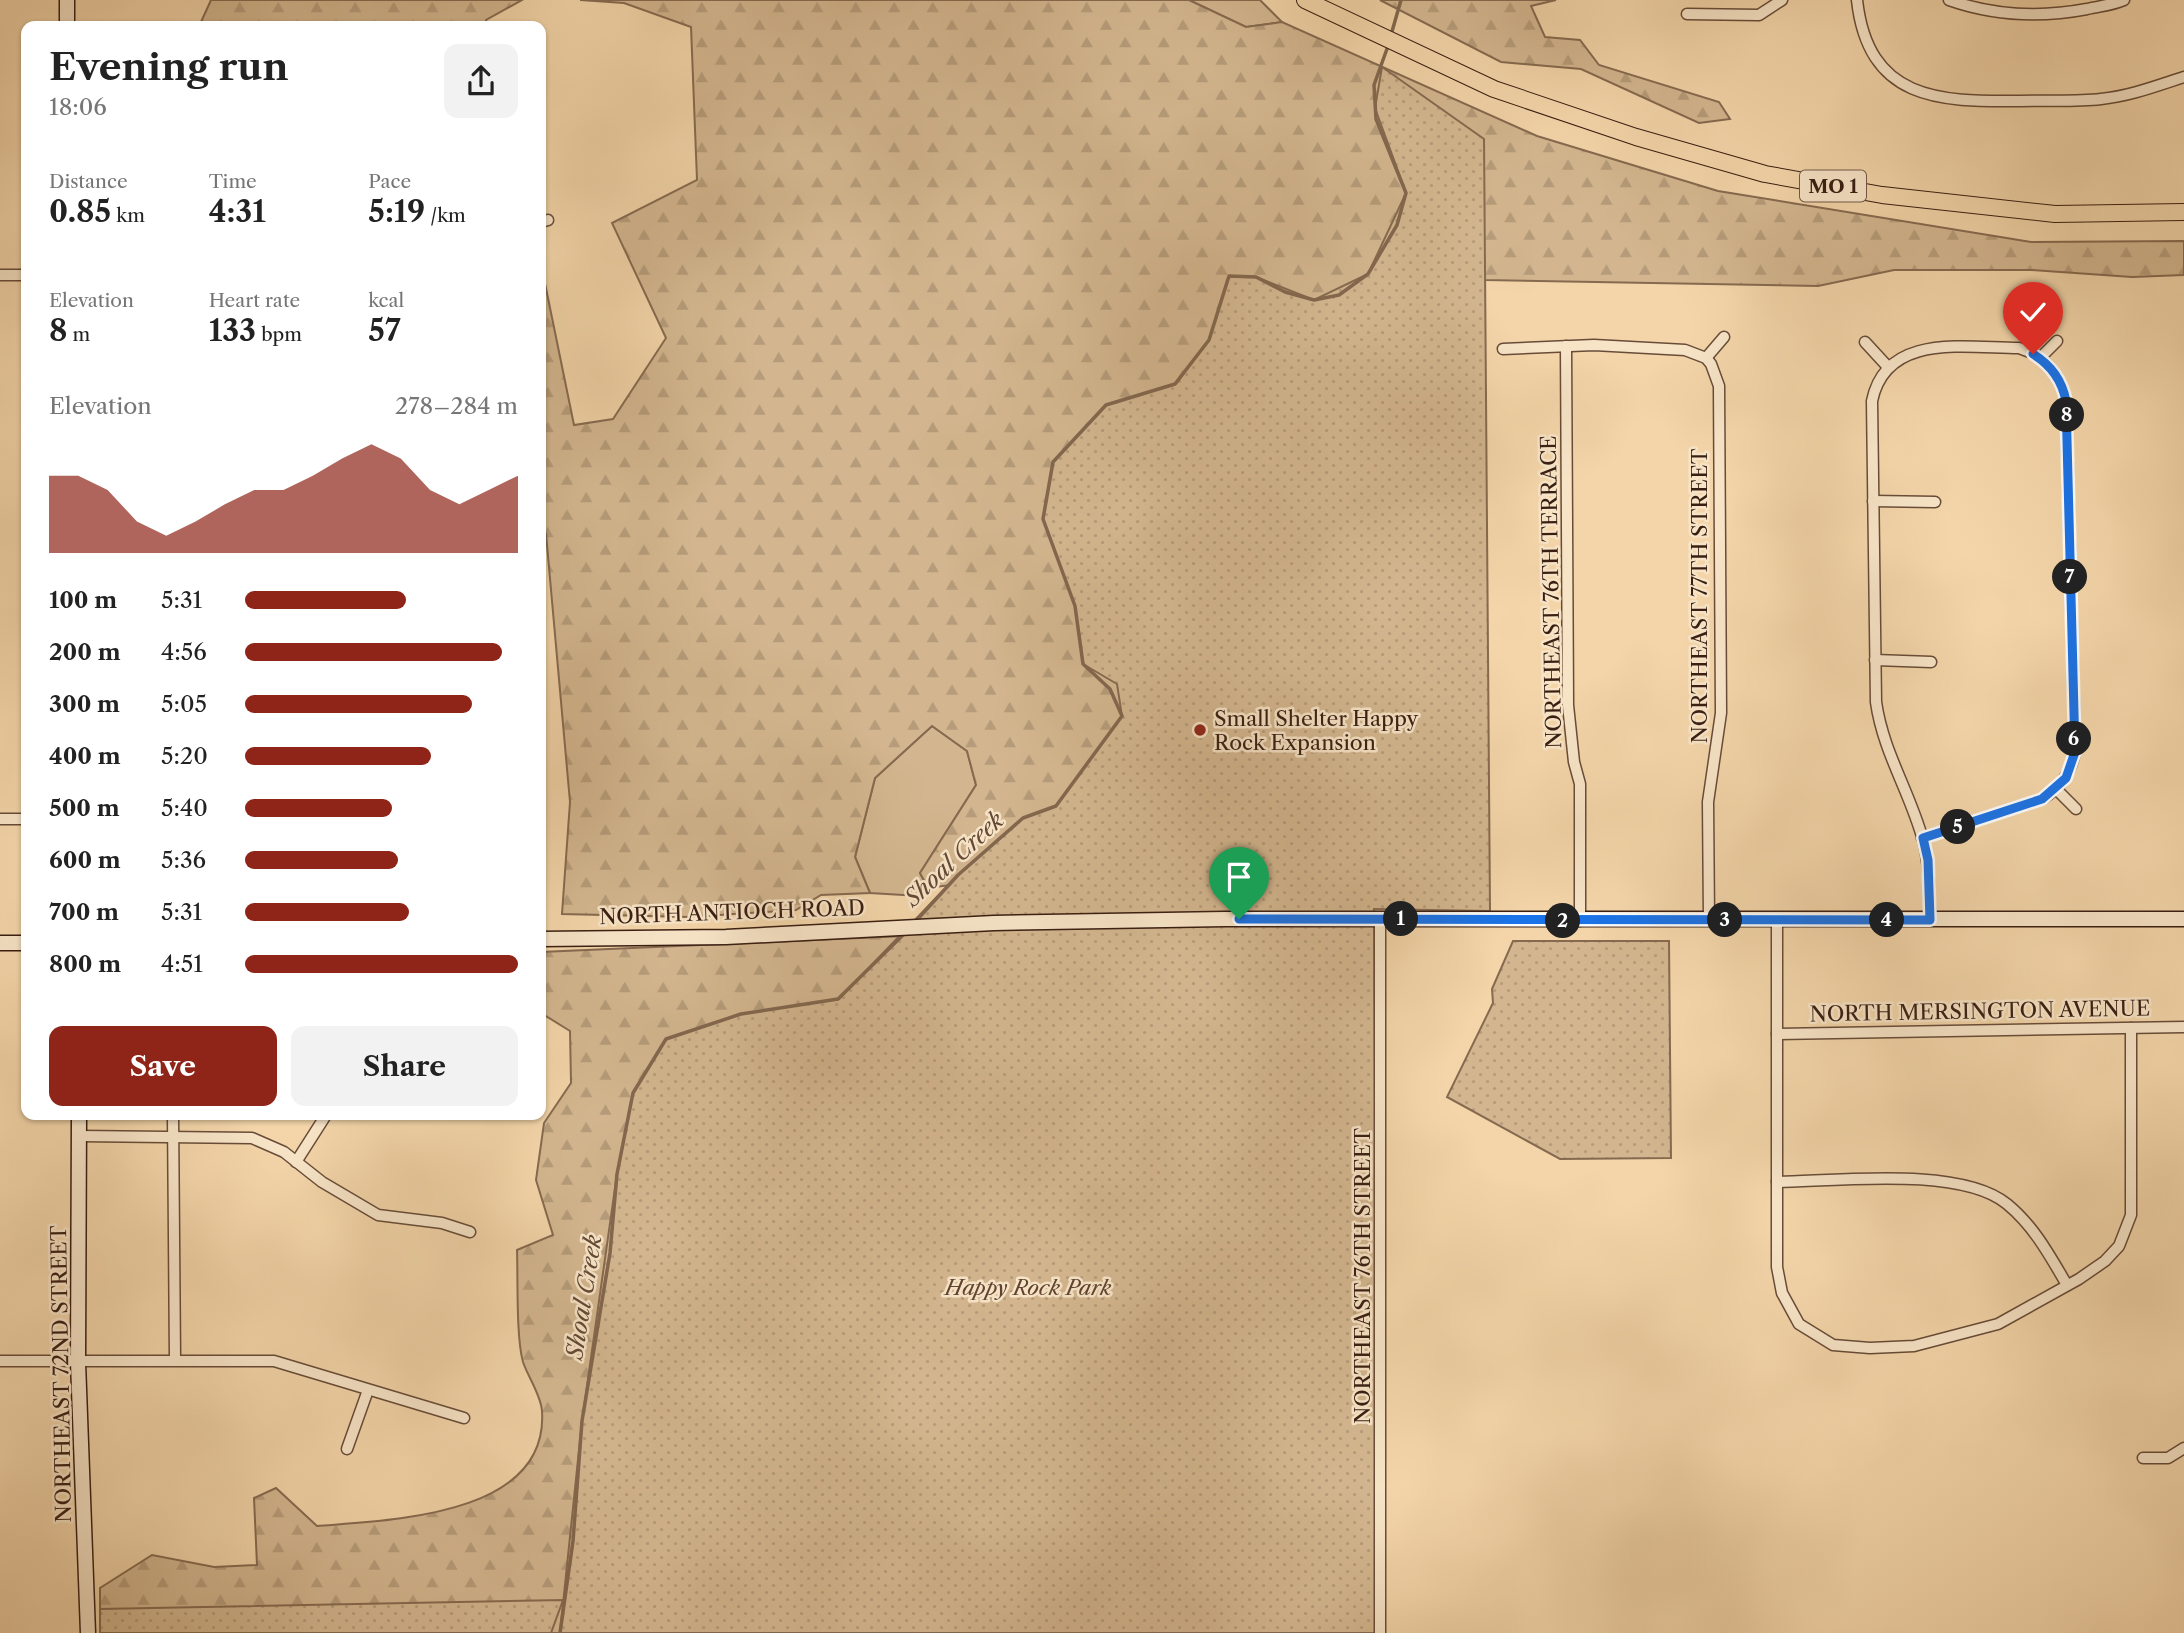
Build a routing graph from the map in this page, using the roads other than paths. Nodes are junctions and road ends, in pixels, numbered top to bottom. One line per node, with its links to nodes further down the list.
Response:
1 (67, 0): 8 (street)
2 (1782, 0): 7 (street)
3 (1857, 0): 9 (street)
4 (1949, 0): 5 (street)
5 (2124, 0)
6 (1311, 4): 10 (main road, MO 1)
7 (1687, 14)
8 (67, 21)
9 (2184, 77)
10 (2184, 212)
11 (0, 275): 12 (street)
12 (21, 275)
13 (1724, 337): 18 (street)
14 (2057, 341): 19 (street)
15 (1864, 342): 20 (street)
16 (1566, 346): 17 (street); 18 (street); 35 (street, NORTHEAST 76TH TERRACE)
17 (1503, 349)
18 (1706, 358): 32 (street, NORTHEAST 77TH STREET)
19 (2040, 358): 20 (street); 25 (street)
20 (1888, 367): 21 (street)
21 (1873, 501): 22 (street); 23 (street)
22 (1935, 502)
23 (1875, 660): 24 (street); 29 (street)
24 (1931, 662)
25 (2057, 790): 26 (street); 29 (street)
26 (2076, 809)
27 (21, 818): 28 (street)
28 (0, 819)
29 (1923, 838): 34 (street)
30 (1380, 919): 35 (street, NORTH ANTIOCH ROAD); 36 (street, NORTH ANTIOCH ROAD); 60 (street, NORTHEAST 76TH STREET)
31 (2184, 919): 34 (street, NORTH ANTIOCH ROAD)
32 (1709, 920): 33 (street, NORTH ANTIOCH ROAD); 35 (street, NORTH ANTIOCH ROAD)
33 (1777, 920): 34 (street, NORTH ANTIOCH ROAD); 41 (street)
34 (1930, 920)
35 (1580, 921)
36 (546, 939)
37 (0, 943): 38 (street)
38 (21, 943)
39 (2184, 1027): 40 (street, NORTH MERSINGTON AVENUE)
40 (2131, 1028): 41 (street, NORTH MERSINGTON AVENUE); 50 (street)
41 (1777, 1034): 48 (street)
42 (79, 1120): 45 (street, NORTHEAST 72ND STREET)
43 (173, 1120): 46 (street)
44 (323, 1120): 47 (street)
45 (80, 1136): 46 (street); 53 (street, NORTHEAST 72ND STREET)
46 (174, 1136): 47 (street); 51 (street)
47 (296, 1162): 49 (street)
48 (1777, 1182): 50 (street); 50 (street)
49 (470, 1232)
50 (2067, 1285)
51 (175, 1360): 53 (street); 54 (street)
52 (0, 1361): 53 (street)
53 (78, 1362): 59 (street, NORTHEAST 72ND STREET)
54 (368, 1391): 55 (street); 57 (street)
55 (464, 1419)
56 (2184, 1448): 58 (street)
57 (347, 1449)
58 (2143, 1458)
59 (88, 1633)
60 (1380, 1633)

